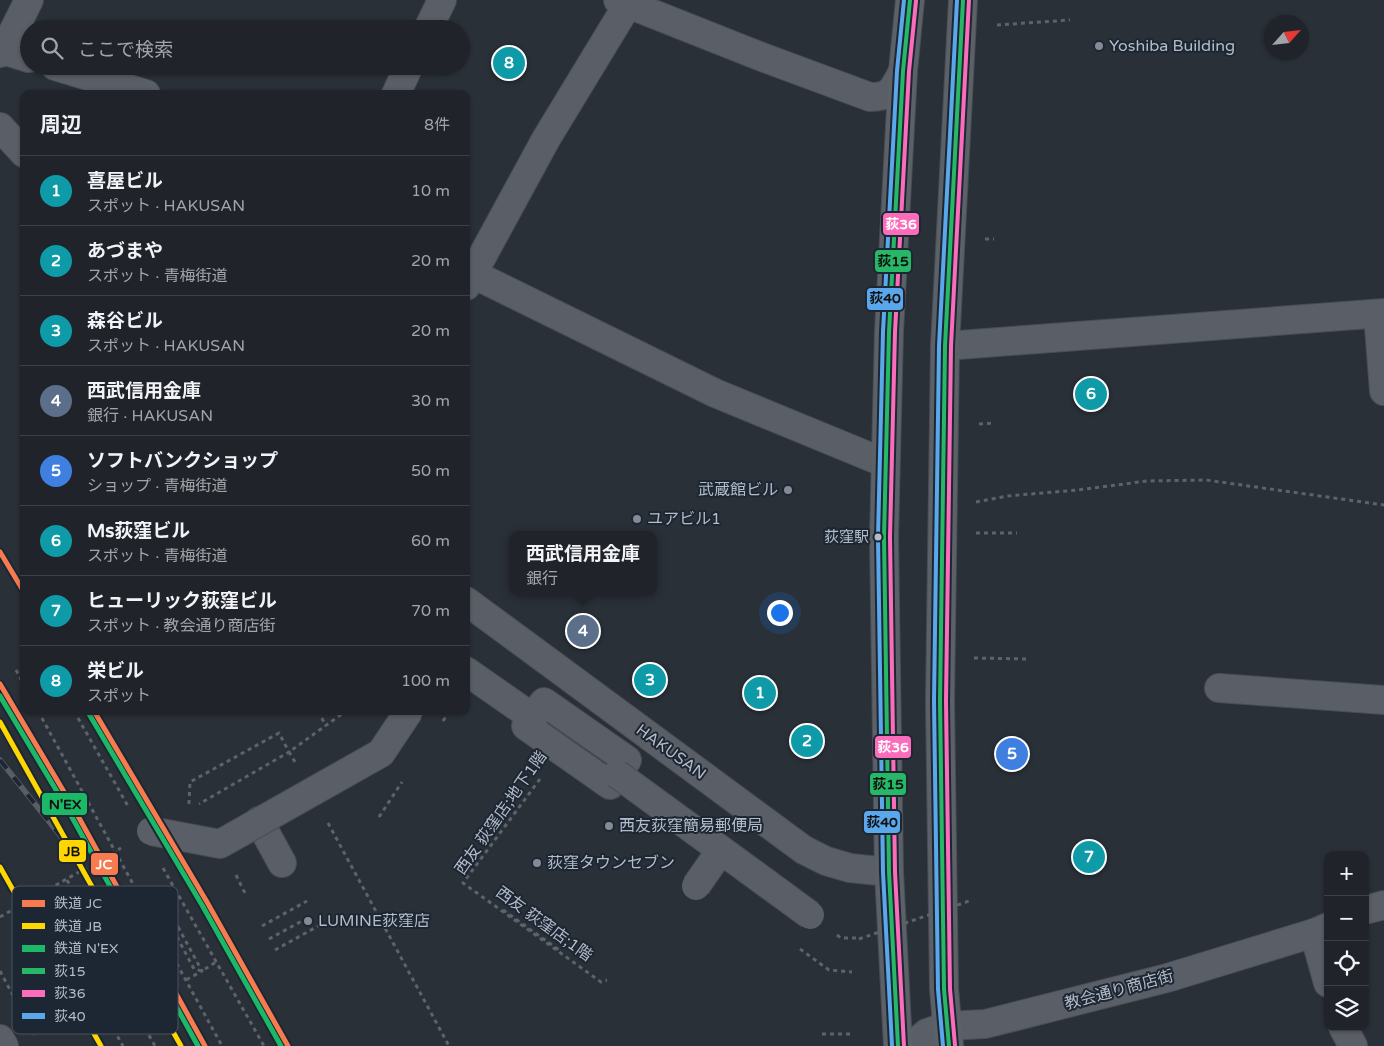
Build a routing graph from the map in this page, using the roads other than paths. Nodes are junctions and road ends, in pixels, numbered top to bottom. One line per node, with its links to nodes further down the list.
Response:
1 (29, 0): 7 (street)
2 (442, 0): 6 (street)
3 (910, 0): 9 (main road)
4 (963, 0): 18 (main road)
5 (623, 2): 9 (street); 16 (street)
6 (432, 20)
7 (1, 52): 8 (street)
8 (20, 56)
9 (903, 71): 20 (main road)
10 (84, 75): 12 (street)
11 (405, 75): 13 (street)
12 (133, 90)
13 (398, 90)
14 (0, 127): 15 (street)
15 (20, 149)
16 (470, 280): 20 (street)
17 (1381, 313): 18 (street); 19 (street)
18 (945, 346): 38 (main road)
19 (1384, 391)
20 (885, 463): 30 (main road)
21 (470, 604): 30 (street, HAKUSAN)
22 (470, 673): 28 (street, bridge)
23 (1219, 688): 24 (street)
24 (1384, 700)
25 (411, 716): 26 (street, bridge)
26 (259, 821): 27 (street, bridge); 29 (street)
27 (152, 831)
28 (721, 850): 31 (street, bridge); 34 (street, bridge)
29 (282, 863)
30 (889, 872): 41 (main road)
31 (696, 886)
32 (1384, 905): 33 (street)
33 (1369, 909)
34 (810, 915)
35 (1321, 930): 36 (street); 38 (street, 教会通り商店街)
36 (1324, 953)
37 (1345, 1031): 43 (street)
38 (948, 1036): 42 (street, 教会通り商店街)
39 (0, 1039): 40 (street)
40 (4, 1046)
41 (898, 1046)
42 (911, 1046)
43 (1352, 1046)

